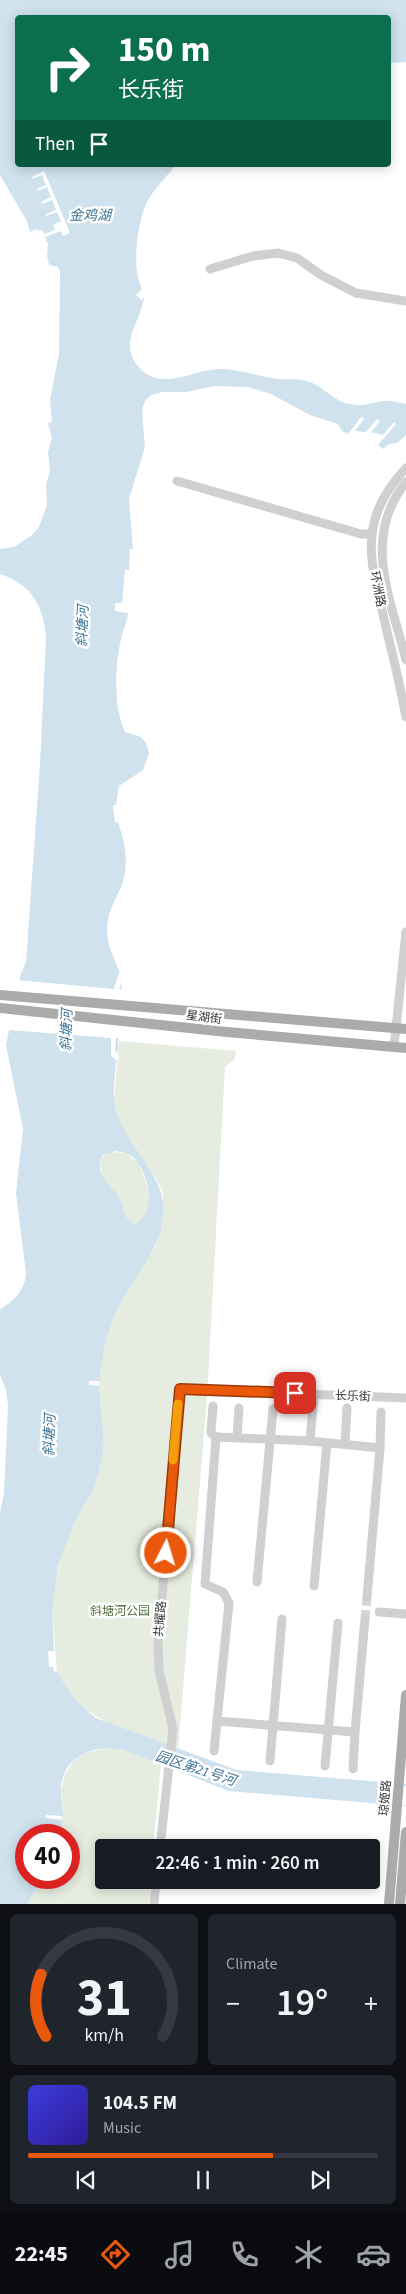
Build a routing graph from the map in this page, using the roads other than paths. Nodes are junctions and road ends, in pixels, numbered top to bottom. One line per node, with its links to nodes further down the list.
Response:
1 (210, 269): 2 (street)
2 (406, 301)
3 (406, 468): 6 (street, 环洲路)
4 (177, 481): 6 (street)
5 (406, 482): 7 (street, 环洲路)
6 (372, 534): 8 (street, 环洲路)
7 (406, 660)
8 (406, 717)
9 (406, 932): 12 (street)
10 (0, 994): 12 (main road, 星湖街)
11 (0, 1008): 13 (main road, 星湖街)
12 (401, 1029): 13 (street)
13 (394, 1047): 14 (main road, 星湖街)
14 (406, 1048)
15 (180, 1389): 16 (street, 长乐街); 48 (street, 共耀路)
16 (314, 1394): 17 (street, 长乐街); 26 (street)
17 (406, 1398)
18 (212, 1406): 23 (street)
19 (239, 1408): 24 (street)
20 (347, 1408): 28 (street)
21 (272, 1409): 25 (street)
22 (381, 1412): 29 (street)
23 (216, 1437): 24 (street); 39 (street)
24 (237, 1437): 25 (street)
25 (270, 1439): 26 (street); 30 (street)
26 (310, 1441): 27 (street)
27 (327, 1443): 28 (street); 31 (street)
28 (345, 1444): 29 (street)
29 (380, 1448): 32 (street)
30 (257, 1582)
31 (314, 1586)
32 (367, 1597)
33 (378, 1612): 34 (street)
34 (406, 1614)
35 (282, 1619): 40 (street)
36 (365, 1619): 42 (street)
37 (338, 1623): 41 (street)
38 (406, 1695): 51 (main road, 琼姬路)
39 (217, 1721): 40 (street); 43 (street)
40 (273, 1725): 41 (street); 44 (street)
41 (328, 1730): 42 (street); 45 (street)
42 (355, 1732): 46 (street)
43 (214, 1751)
44 (270, 1761)
45 (325, 1766)
46 (353, 1769)
47 (406, 1832): 52 (main road)
48 (161, 1839)
49 (155, 1889): 50 (street)
50 (154, 1904)
51 (389, 1904)
52 (400, 1904)

